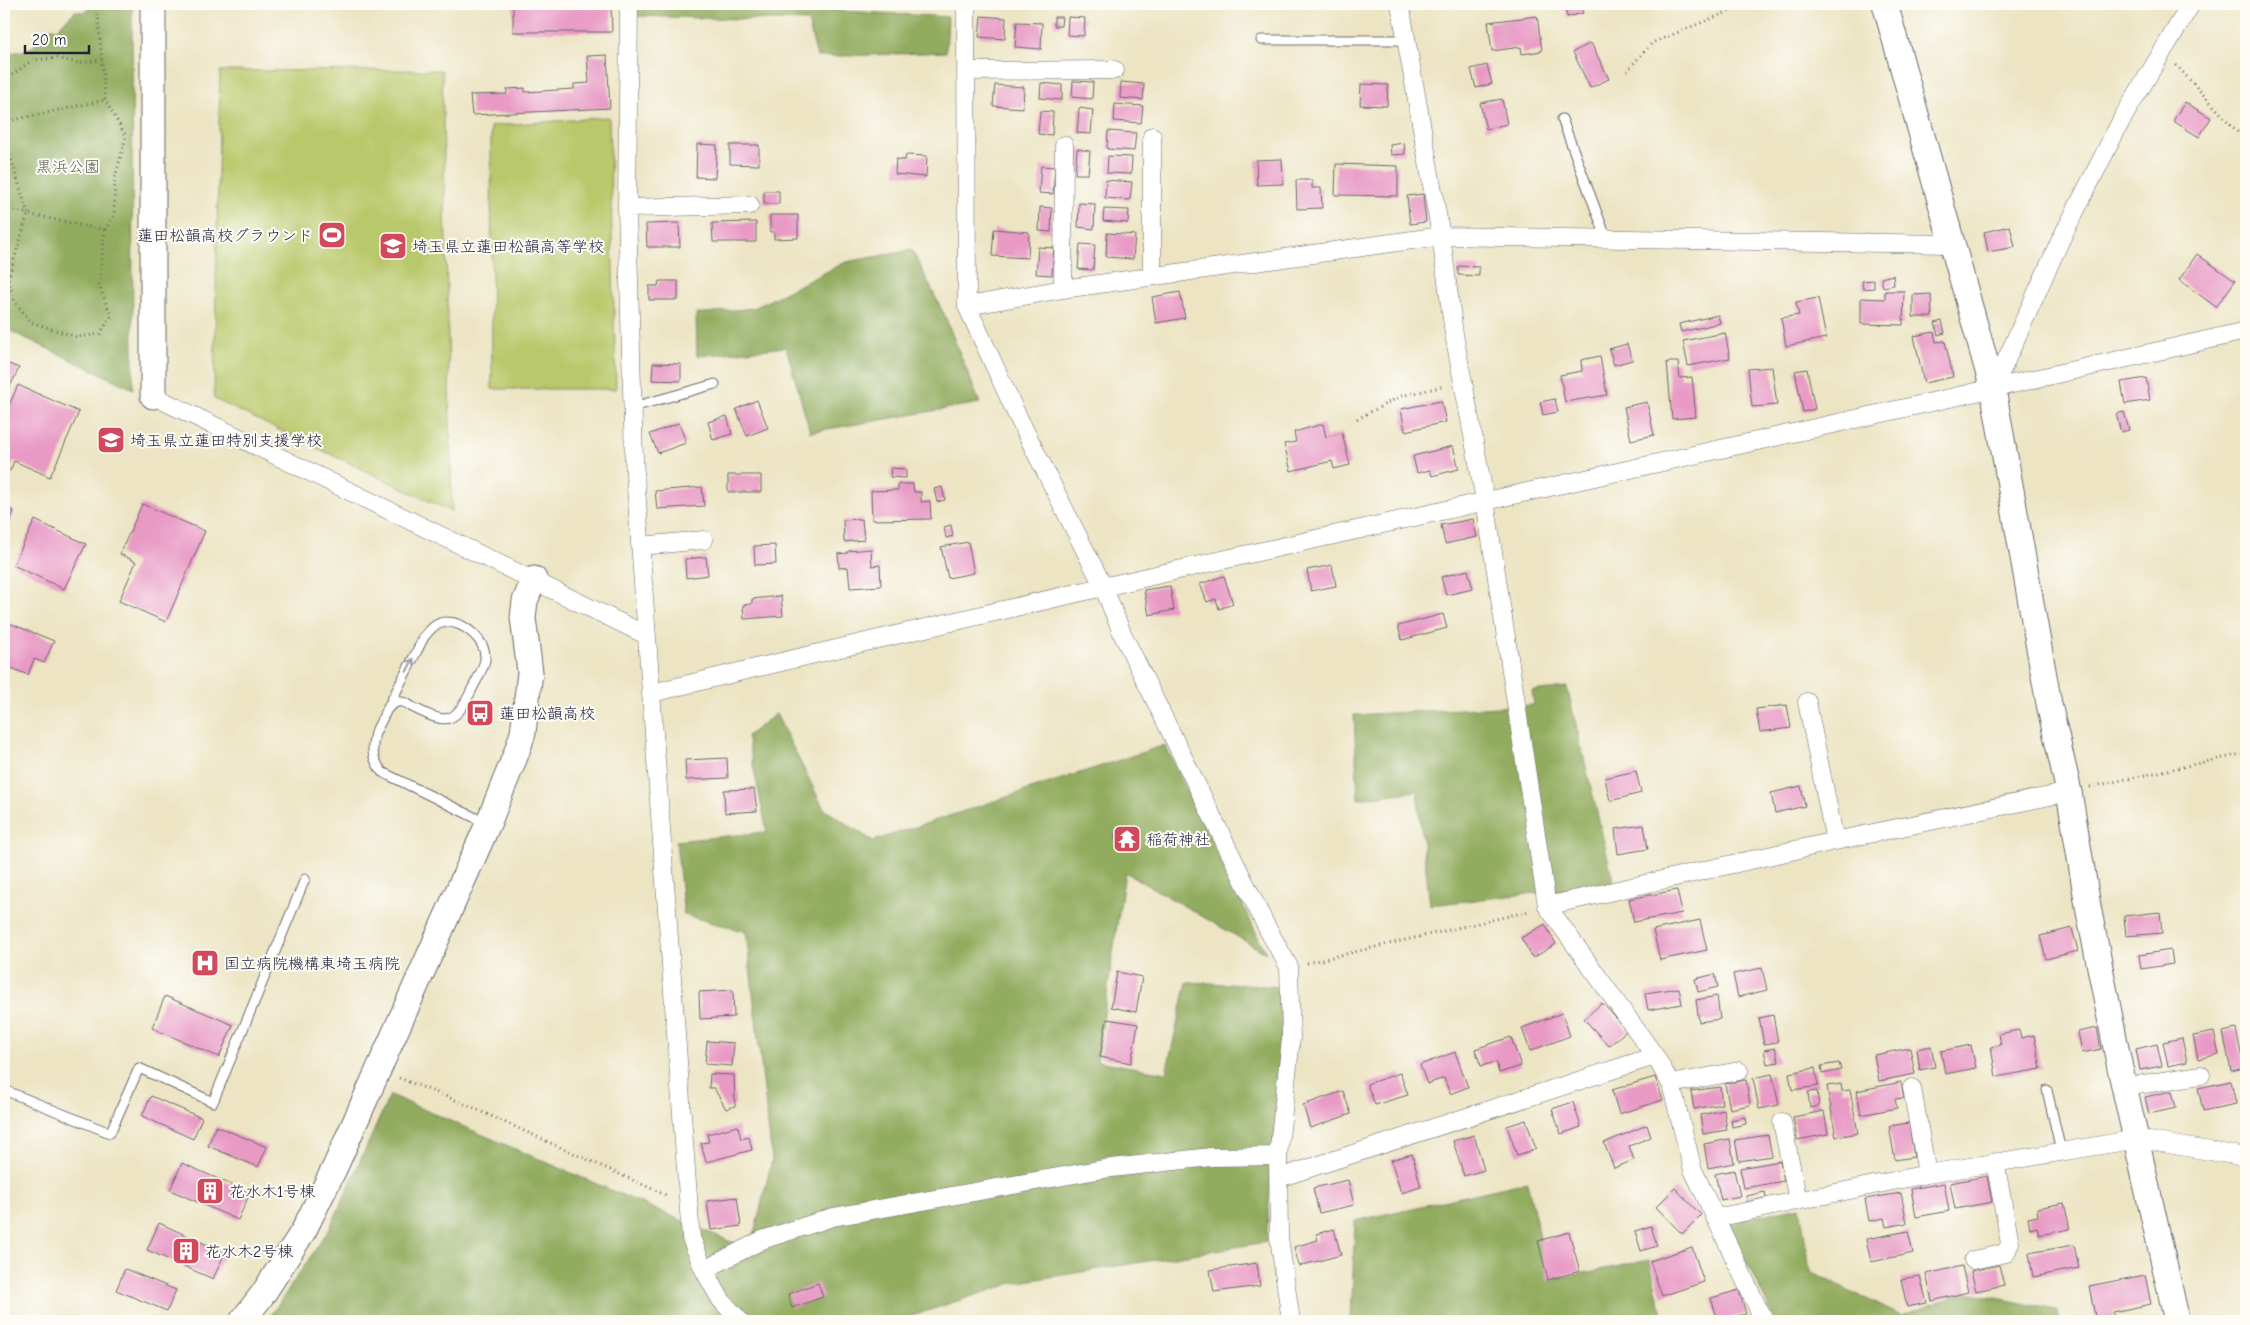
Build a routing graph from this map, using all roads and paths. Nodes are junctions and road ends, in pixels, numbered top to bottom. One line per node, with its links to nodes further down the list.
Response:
1 (153, 4): 40 (street)
2 (629, 4): 26 (street)
3 (966, 4): 14 (street)
4 (1400, 4): 10 (street)
5 (1747, 4): 15 (path)
6 (1884, 4): 31 (street)
7 (2191, 4): 11 (street)
8 (98, 14): 12 (path)
9 (1262, 40): 10 (lane)
10 (1405, 40): 29 (street)
11 (2162, 50): 22 (path); 39 (street)
12 (102, 60): 16 (path); 17 (path)
13 (1115, 70): 14 (street)
14 (968, 71): 35 (street)
15 (1627, 71)
16 (4, 81)
17 (106, 100): 19 (path); 28 (path)
18 (1562, 120): 30 (lane)
19 (4, 122)
20 (4, 136): 27 (path)
21 (1152, 136): 32 (street)
22 (2246, 141)
23 (1064, 145): 34 (street)
24 (750, 205): 26 (street)
25 (4, 208): 27 (path)
26 (627, 208): 41 (street)
27 (28, 214): 28 (path); 33 (path)
28 (105, 230): 33 (path)
29 (1441, 236): 30 (street); 32 (street); 37 (street)
30 (1607, 240): 31 (street)
31 (1952, 244): 39 (street)
32 (1152, 276): 34 (street)
33 (6, 279)
34 (1063, 289): 35 (street)
35 (968, 306): 47 (street)
36 (2246, 331): 39 (street)
37 (1463, 382): 42 (path); 43 (street)
38 (715, 384): 41 (lane)
39 (1993, 389): 43 (street); 53 (street)
40 (153, 396): 46 (street)
41 (632, 407): 45 (street)
42 (1357, 419)
43 (1485, 500): 47 (street); 57 (street)
44 (704, 540): 45 (street)
45 (641, 546): 48 (street)
46 (534, 579): 48 (street); 54 (street)
47 (1103, 586): 49 (street); 58 (street)
48 (646, 635): 49 (street)
49 (652, 693): 77 (street)
50 (1807, 702): 55 (street)
51 (388, 708): 51 (lane, one-way to 51); 54 (lane)
52 (2246, 753): 53 (path)
53 (2070, 792): 55 (street); 63 (street)
54 (488, 824): 60 (street)
55 (1835, 841): 57 (street)
56 (306, 880): 66 (lane)
57 (1547, 906): 58 (path); 59 (street)
58 (1289, 967): 71 (street)
59 (1655, 1056): 64 (street); 75 (street)
60 (378, 1070): 77 (path); 81 (street)
61 (1739, 1071): 64 (street)
62 (2202, 1075): 63 (street)
63 (2122, 1077): 69 (street)
64 (1671, 1084): 78 (street)
65 (1912, 1088): 74 (street)
66 (4, 1090)
67 (2047, 1090): 70 (lane)
68 (1782, 1122): 76 (street)
69 (2138, 1139): 70 (street); 72 (street); 85 (street)
70 (2062, 1151): 73 (street)
71 (1278, 1156): 75 (street); 80 (street)
72 (2246, 1157)
73 (1995, 1162): 74 (street); 79 (street)
74 (1927, 1174): 76 (street)
75 (1279, 1178): 83 (street)
76 (1798, 1201): 78 (street)
77 (689, 1205): 80 (street)
78 (1715, 1218): 84 (street)
79 (1973, 1260)
80 (704, 1270): 82 (street)
81 (242, 1321)
82 (740, 1321)
83 (1291, 1321)
84 (1764, 1321)
85 (2177, 1321)

